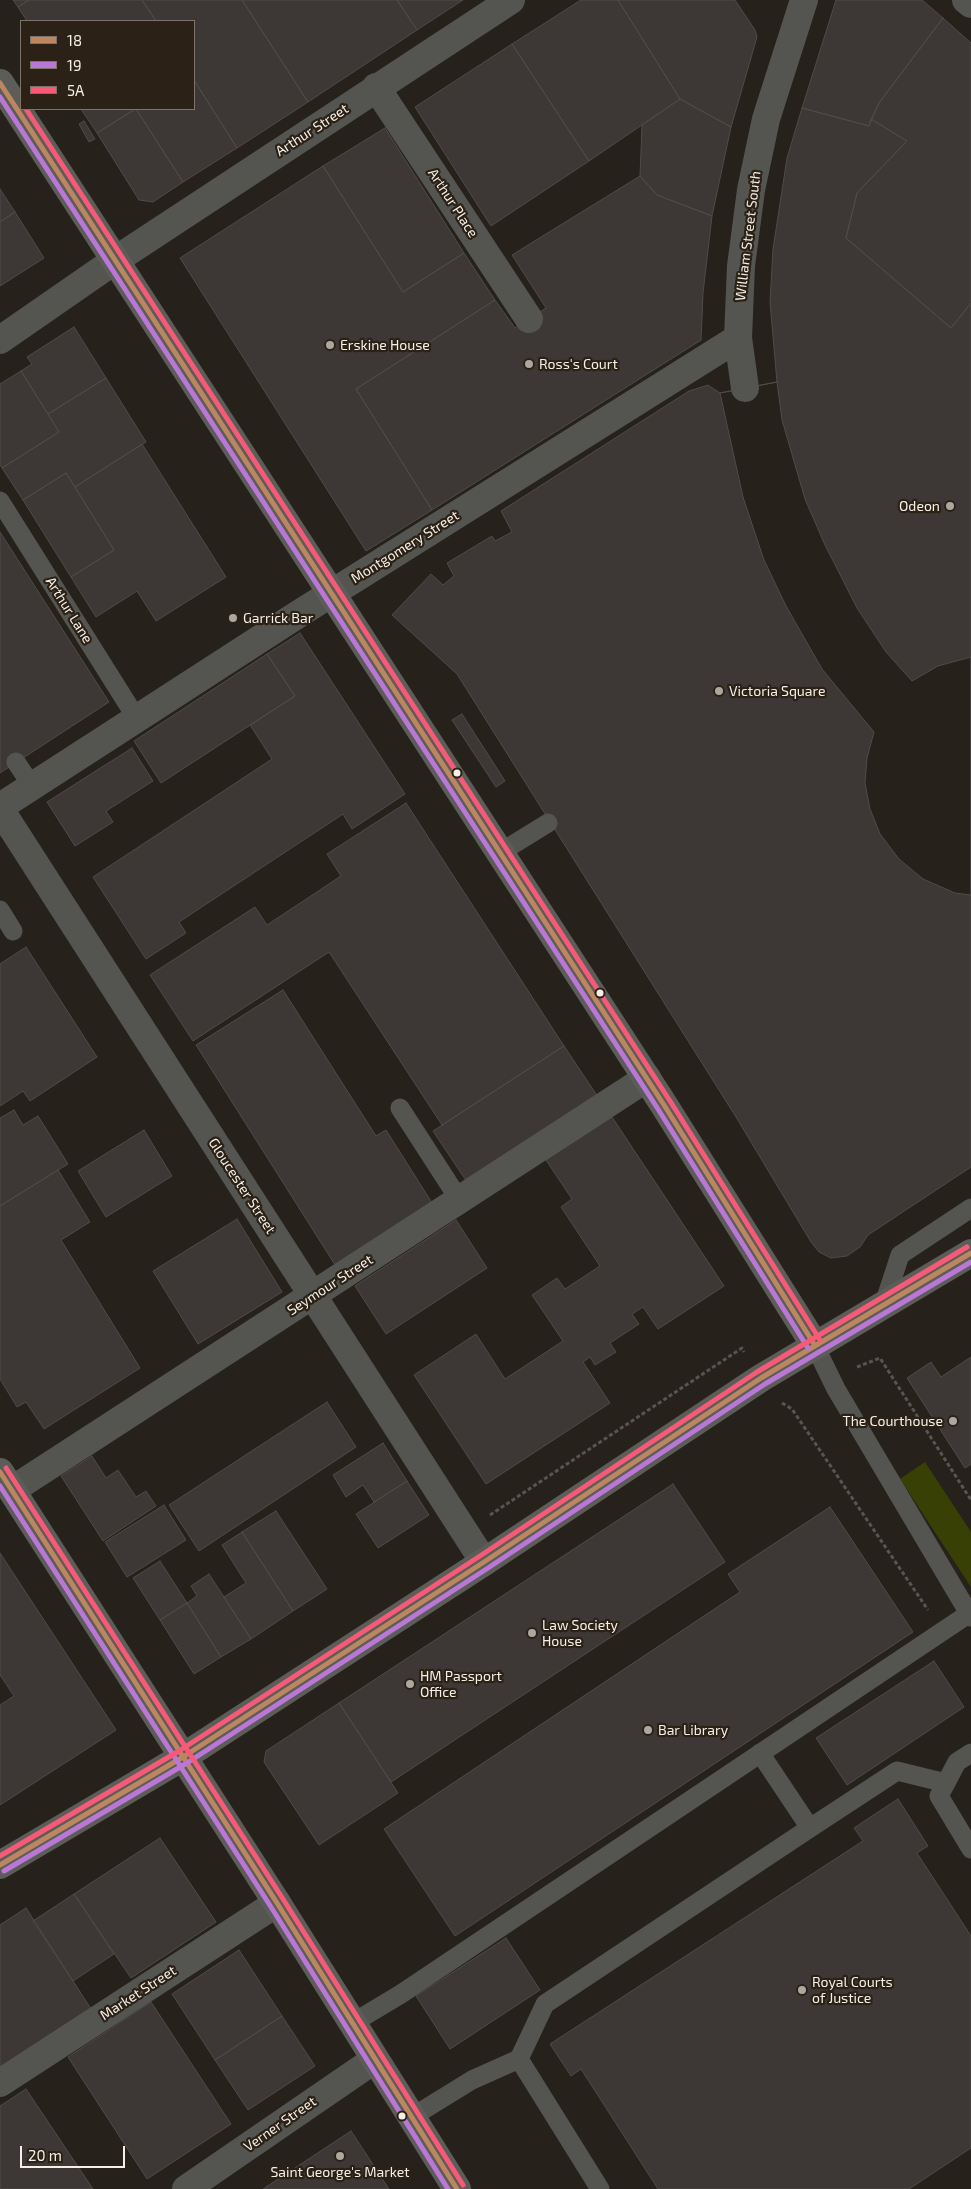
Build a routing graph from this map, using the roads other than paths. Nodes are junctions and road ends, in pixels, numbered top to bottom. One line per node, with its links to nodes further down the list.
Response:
1 (511, 0): 6 (street, Arthur Street)
2 (804, 0): 9 (street, William Street South)
3 (966, 0): 4 (street)
4 (971, 4)
5 (0, 83): 7 (main road)
6 (376, 87): 7 (street, Arthur Street); 8 (street, Arthur Place)
7 (114, 261): 10 (street, Arthur Street); 13 (main road)
8 (529, 319)
9 (738, 338): 11 (street, William Street South); 13 (street, Montgomery Street)
10 (0, 340)
11 (746, 388)
12 (0, 501): 14 (lane, Arthur Lane)
13 (332, 592): 14 (street, Montgomery Street); 19 (main road)
14 (137, 719): 16 (street, Montgomery Street)
15 (16, 762): 16 (lane)
16 (32, 786): 17 (street, Montgomery Street)
17 (0, 808): 27 (street, Gloucester Street)
18 (548, 823): 19 (lane)
19 (500, 852): 22 (main road)
20 (0, 910): 21 (lane)
21 (13, 931)
22 (646, 1078): 24 (street, Seymour Street); 29 (main road)
23 (400, 1108): 24 (lane)
24 (460, 1201): 27 (street, Seymour Street)
25 (971, 1208): 28 (lane)
26 (971, 1252): 28 (main road)
27 (313, 1296): 30 (street, Seymour Street); 31 (street, Gloucester Street)
28 (884, 1304): 29 (main road)
29 (814, 1344): 31 (main road); 32 (lane)
30 (6, 1481): 35 (main road)
31 (484, 1562): 35 (main road)
32 (970, 1615): 33 (lane)
33 (760, 1753): 37 (lane); 41 (lane)
34 (971, 1753): 36 (lane)
35 (184, 1757): 39 (main road); 40 (main road)
36 (946, 1783): 37 (lane); 38 (lane)
37 (810, 1828): 42 (lane)
38 (971, 1849)
39 (0, 1865)
40 (277, 1903): 41 (main road); 44 (street, Market Street)
41 (351, 2024): 43 (main road)
42 (519, 2059): 45 (lane); 48 (lane)
43 (374, 2060): 45 (main road); 46 (street, Verner Street)
44 (0, 2082)
45 (412, 2117): 47 (main road)
46 (186, 2189)
47 (457, 2189)
48 (600, 2189)

